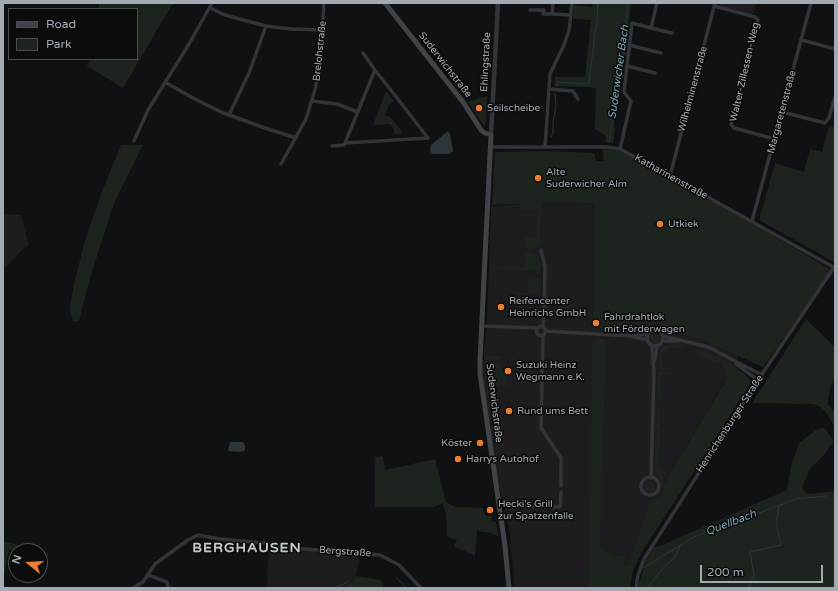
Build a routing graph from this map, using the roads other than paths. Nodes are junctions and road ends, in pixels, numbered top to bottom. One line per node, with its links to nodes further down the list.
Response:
1 (212, 3): 10 (street)
2 (324, 3): 16 (street, Brelohstraße)
3 (385, 3): 34 (main road, Suderwichstraße)
4 (498, 3): 34 (street, Ehlingstraße)
5 (553, 3): 12 (street)
6 (572, 3): 13 (street)
7 (657, 3): 15 (street)
8 (811, 3): 18 (street, Margaretenstraße)
9 (715, 5): 36 (street, Walter-Zillessen-Weg); 44 (street, Wilhelminenstraße)
10 (210, 8): 14 (street); 26 (street)
11 (530, 10): 12 (street)
12 (552, 14): 13 (street)
13 (571, 15): 27 (street)
14 (266, 26): 16 (street); 33 (street)
15 (651, 28): 17 (street); 19 (street)
16 (322, 30): 30 (street, Brelohstraße)
17 (672, 33)
18 (802, 40): 20 (street); 32 (street, Margaretenstraße)
19 (629, 45): 22 (street); 23 (street)
20 (835, 49)
21 (363, 53): 24 (street)
22 (661, 53)
23 (627, 66): 25 (street); 42 (street)
24 (375, 70): 31 (street); 38 (street)
25 (655, 73)
26 (165, 82): 33 (street); 37 (street)
27 (549, 89): 29 (street); 41 (street)
28 (835, 97): 32 (street)
29 (578, 99)
30 (312, 101): 31 (street); 35 (street, Brelohstraße)
31 (358, 112): 38 (street)
32 (782, 112): 36 (street, Margaretenstraße)
33 (229, 116): 35 (street)
34 (491, 135): 40 (main road, Ehlingstraße)
35 (296, 138): 43 (street, Brelohstraße)
36 (775, 139): 45 (street, Margaretenstraße)
37 (134, 141)
38 (345, 143): 39 (street)
39 (332, 146)
40 (491, 147): 41 (street, Katharinenstraße); 48 (main road, Suderwichstraße)
41 (545, 147): 42 (street, Katharinenstraße)
42 (620, 149): 44 (street, Katharinenstraße)
43 (281, 164)
44 (670, 176): 45 (street, Katharinenstraße)
45 (752, 221): 47 (street, Katharinenstraße)
46 (541, 250): 49 (street)
47 (835, 267): 63 (street, Henrichenburger Straße)
48 (482, 326): 50 (street); 68 (main road, Suderwichstraße)
49 (543, 327): 50 (street); 51 (street)
50 (537, 328): 53 (street)
51 (546, 331): 53 (street); 54 (street)
52 (647, 334): 54 (street); 55 (street); 56 (street)
53 (543, 336): 66 (street)
54 (630, 336): 56 (street)
55 (663, 336): 57 (street); 58 (street)
56 (646, 340): 59 (street)
57 (663, 341): 58 (street); 60 (street)
58 (687, 341): 61 (street)
59 (652, 346): 60 (street); 62 (street)
60 (657, 346): 62 (street)
61 (727, 357): 63 (street); 64 (street)
62 (654, 367): 65 (street)
63 (762, 375): 64 (street, Henrichenburger Straße)
64 (758, 380): 74 (street, Henrichenburger Straße)
65 (651, 478): 65 (street)
66 (561, 486)
67 (560, 492): 68 (street)
68 (499, 505): 73 (main road, Suderwichstraße)
69 (148, 575): 70 (street, Bergstraße); 71 (street); 72 (street, Bergstraße)
70 (133, 588)
71 (168, 588)
72 (421, 588)
73 (508, 588)
74 (636, 588)

